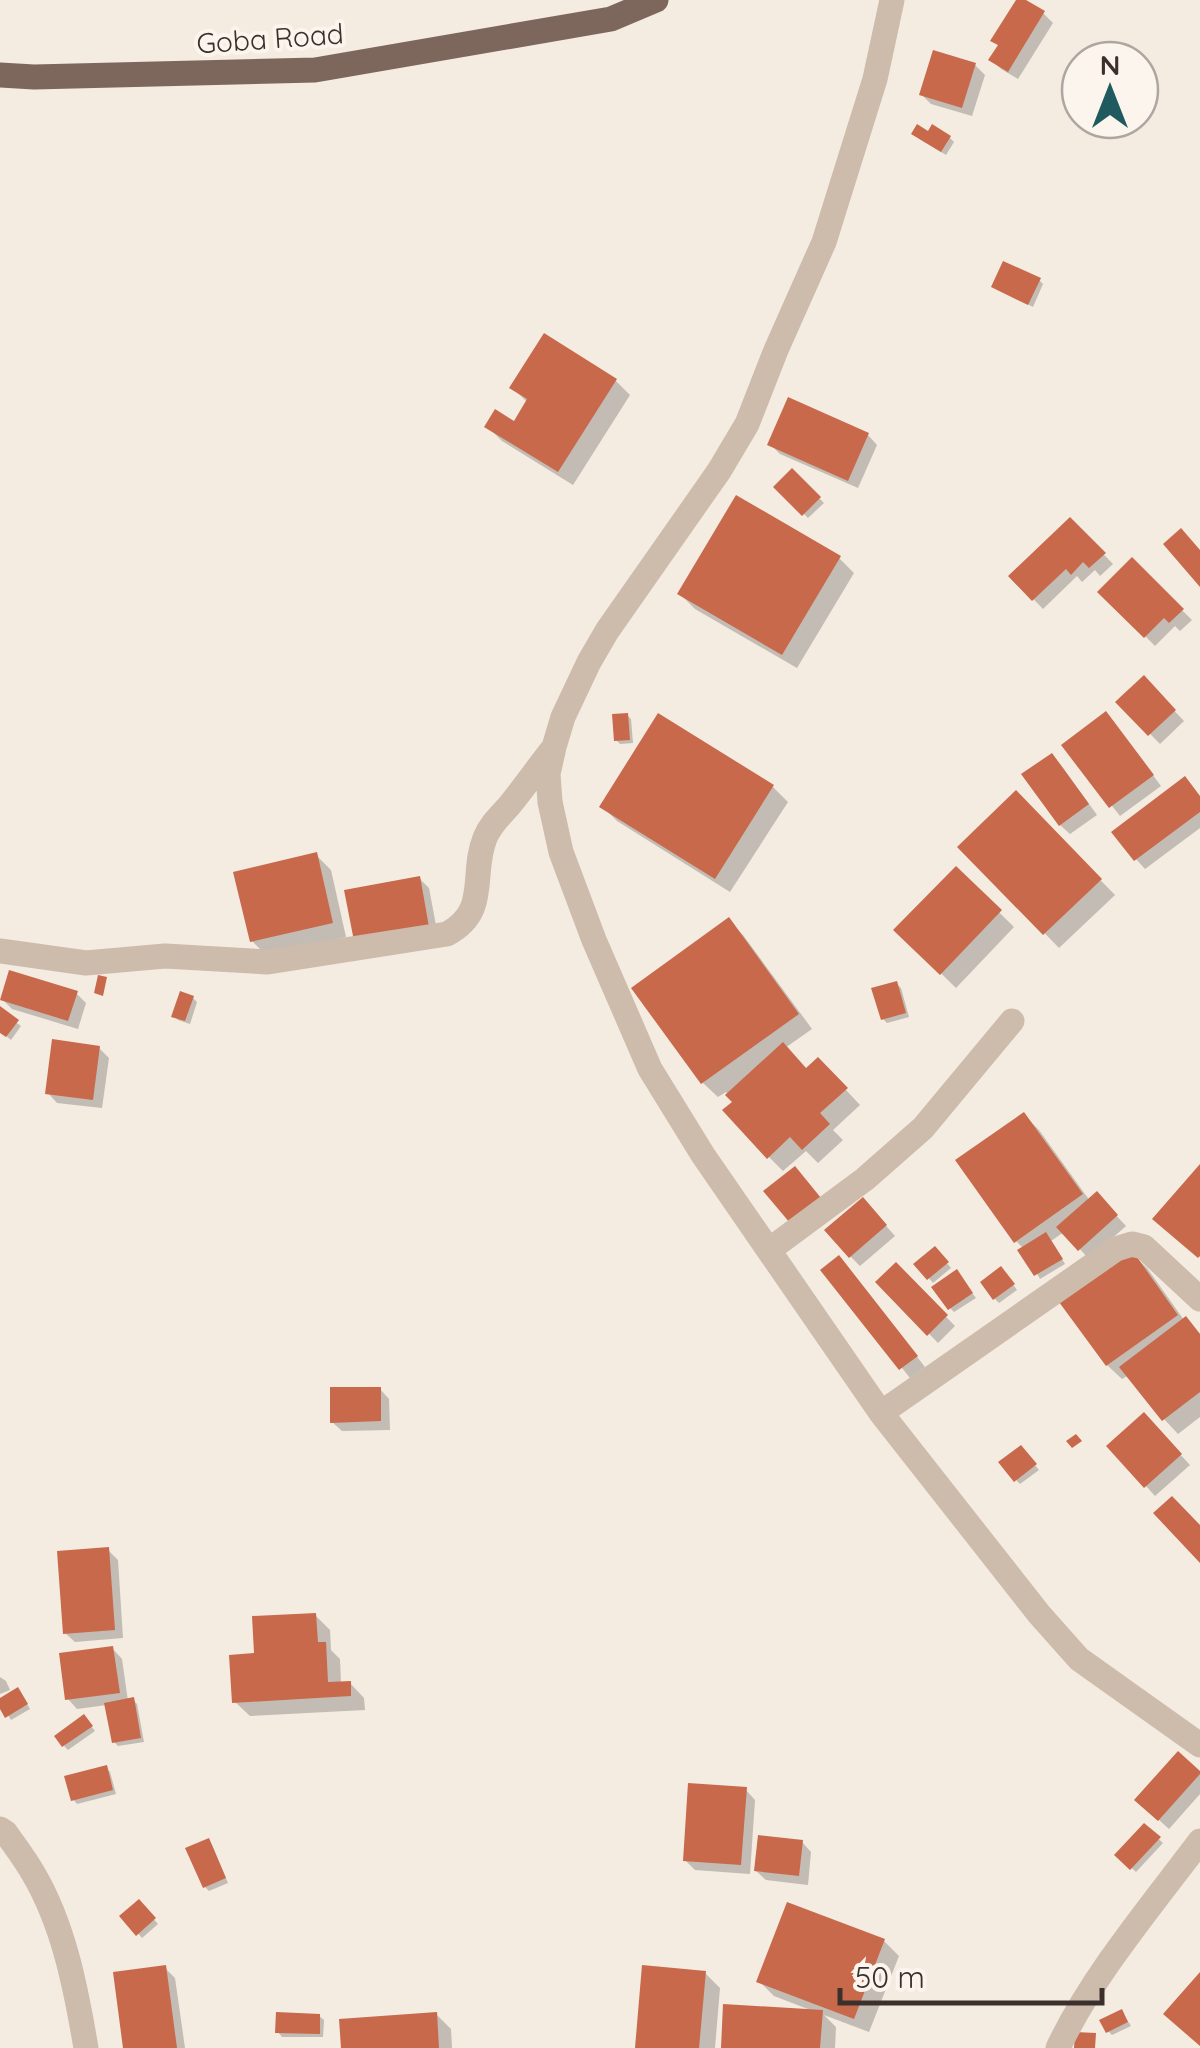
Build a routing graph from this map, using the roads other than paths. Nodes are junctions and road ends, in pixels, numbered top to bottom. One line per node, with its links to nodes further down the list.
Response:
1 (656, 0): 3 (main road, Goba Road)
2 (892, 0): 4 (street)
3 (0, 75)
4 (554, 747): 5 (street); 7 (street)
5 (0, 951)
6 (1012, 1021): 7 (street)
7 (769, 1250): 9 (street)
8 (1200, 1299): 9 (street)
9 (880, 1413): 10 (street)
10 (1200, 1745)
11 (0, 1830): 13 (street)
12 (1200, 1841): 14 (street)
13 (86, 2048)
14 (1058, 2048)

